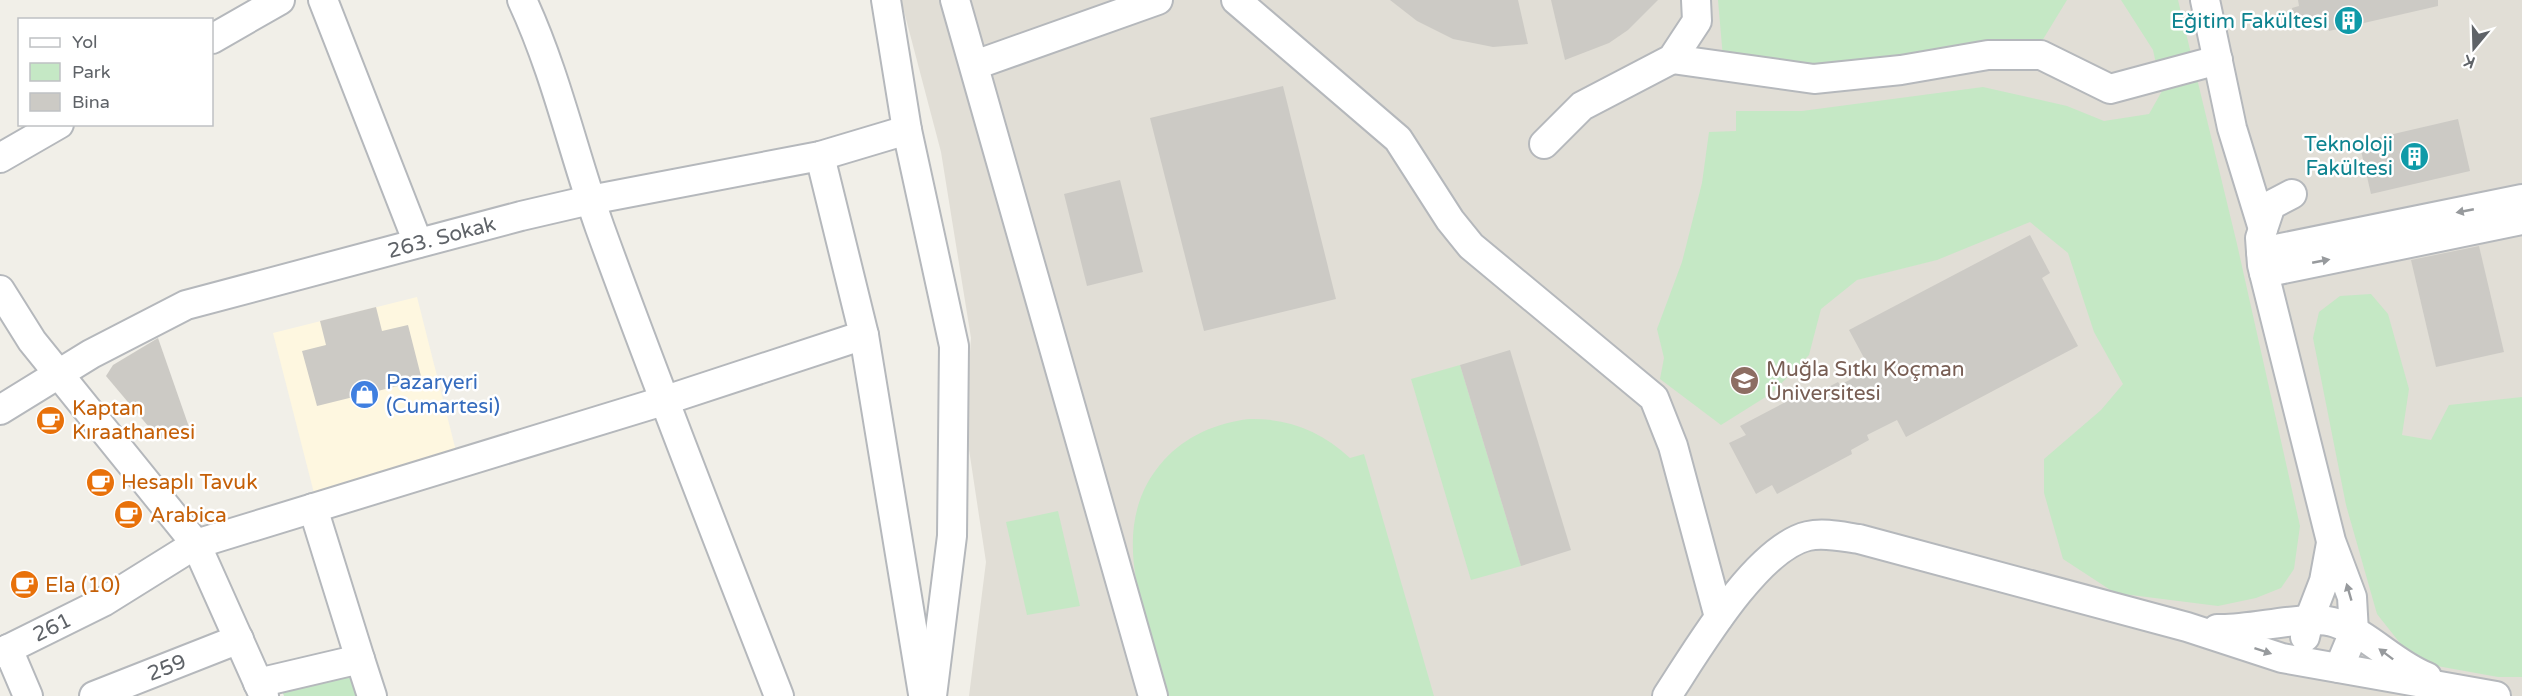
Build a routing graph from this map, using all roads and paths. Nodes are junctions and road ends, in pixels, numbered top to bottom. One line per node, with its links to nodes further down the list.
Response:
1 (280, 0): 10 (street)
2 (323, 0): 23 (street)
3 (523, 0): 20 (street)
4 (886, 0): 15 (street)
5 (955, 0): 13 (street)
6 (1158, 0): 13 (street)
7 (1236, 0): 33 (street)
8 (1696, 0): 11 (street)
9 (2205, 0): 12 (street)
10 (213, 38)
11 (1672, 59): 12 (street); 16 (street)
12 (2218, 60): 24 (street)
13 (975, 65): 50 (street)
14 (56, 126): 18 (street)
15 (907, 130): 17 (street, 263. Sokak); 49 (street)
16 (1544, 144)
17 (820, 156): 20 (street, 263. Sokak); 26 (street)
18 (0, 158)
19 (2292, 194): 24 (street)
20 (590, 200): 23 (street, 263. Sokak); 28 (street)
21 (2522, 200): 24 (street, one-way to 24)
22 (2522, 220): 24 (street, one-way to 22)
23 (418, 243): 27 (street, 263. Sokak)
24 (2262, 251): 31 (street)
25 (0, 290): 27 (street)
26 (864, 335): 28 (street, 261); 48 (street)
27 (57, 374): 29 (street, 263. Sokak); 32 (street)
28 (663, 401): 30 (street, 261); 47 (street)
29 (0, 410)
30 (313, 508): 32 (street, 261); 39 (street)
31 (2331, 541): 34 (street); 36 (street, one-way to 31)
32 (196, 544): 37 (street); 38 (street, 261)
33 (1719, 616): 35 (street); 51 (street)
34 (2309, 620): 35 (street); 36 (street); 40 (street)
35 (2187, 627): 40 (street, one-way to 40)
36 (2354, 632): 41 (street); 42 (street, one-way to 36)
37 (239, 639): 43 (street); 45 (street, 259)
38 (4, 651): 44 (street)
39 (360, 658): 43 (street); 46 (street)
40 (2310, 663): 41 (street)
41 (2339, 668): 42 (street)
42 (2457, 688): 52 (street)
43 (261, 690)
44 (28, 696)
45 (94, 696)
46 (372, 696)
47 (779, 696)
48 (923, 696)
49 (932, 696)
50 (1154, 696)
51 (1667, 696)
52 (2496, 696)

